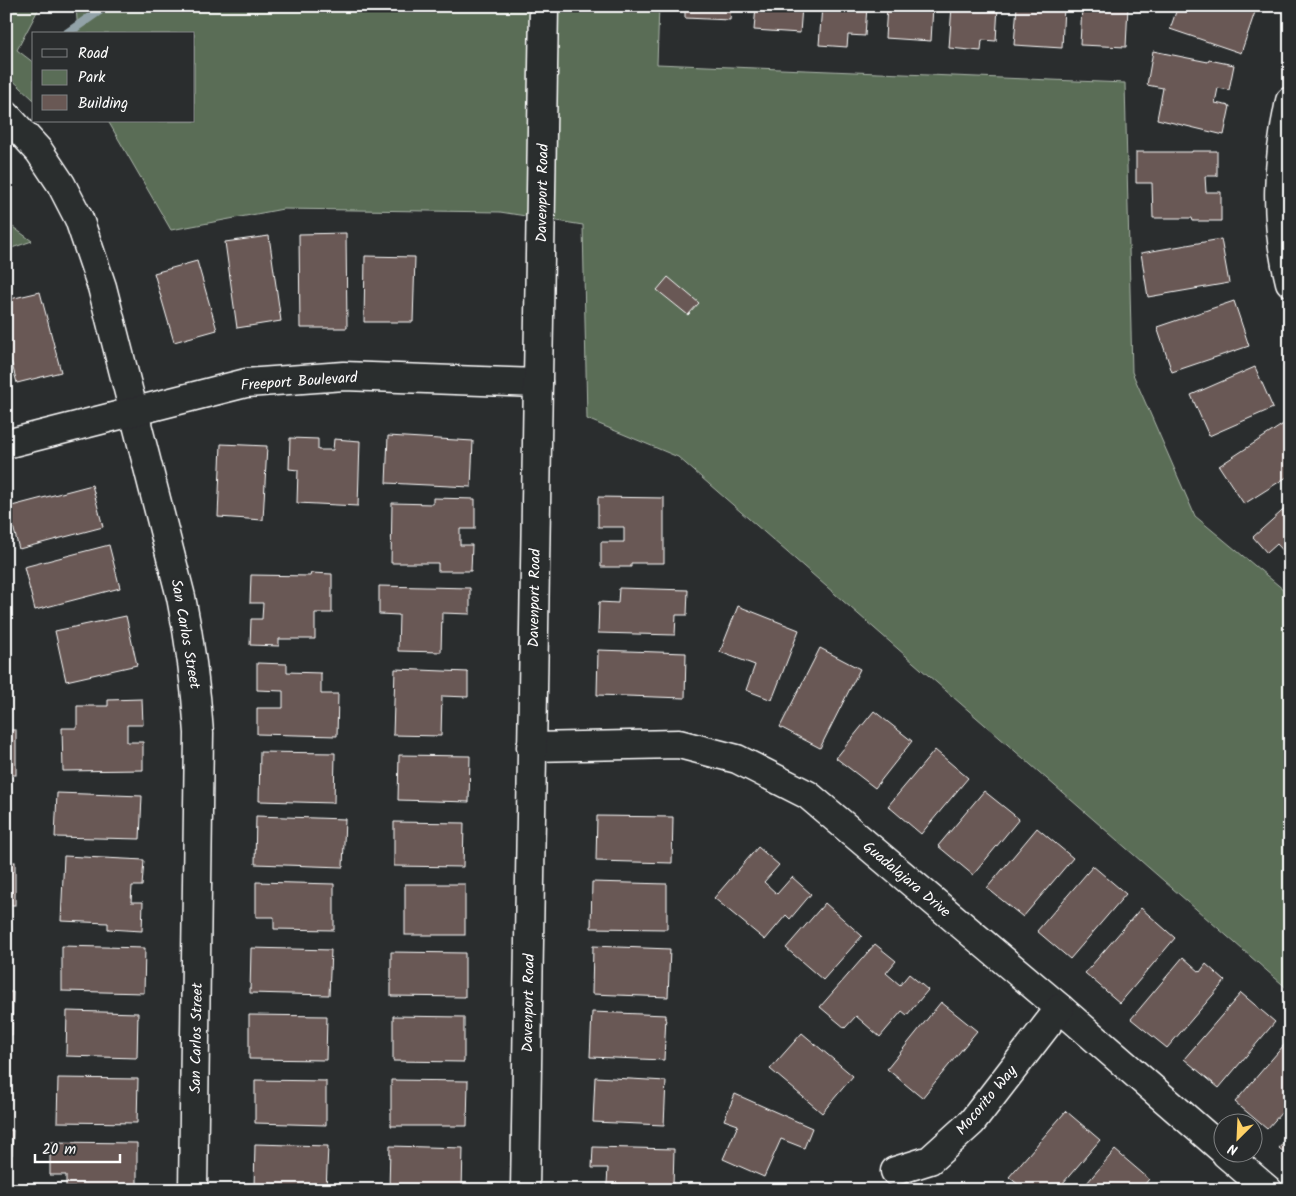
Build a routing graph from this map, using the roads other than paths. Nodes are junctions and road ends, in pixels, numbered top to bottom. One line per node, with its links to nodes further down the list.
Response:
1 (544, 6): 5 (street, Davenport Road)
2 (1290, 101): 4 (street)
3 (6, 114): 6 (street, San Carlos Street)
4 (1290, 282)
5 (538, 383): 6 (street, Freeport Boulevard); 8 (street, Davenport Road)
6 (133, 411): 7 (street, Freeport Boulevard); 13 (street, San Carlos Street)
7 (6, 444)
8 (531, 747): 9 (street, Guadalajara Drive); 14 (street, Davenport Road)
9 (1060, 1008): 10 (street, Guadalajara Drive); 12 (street, Mocorito Way)
10 (1214, 1142)
11 (1238, 1164): 15 (street)
12 (895, 1171)
13 (193, 1190)
14 (525, 1190)
15 (1268, 1190)

